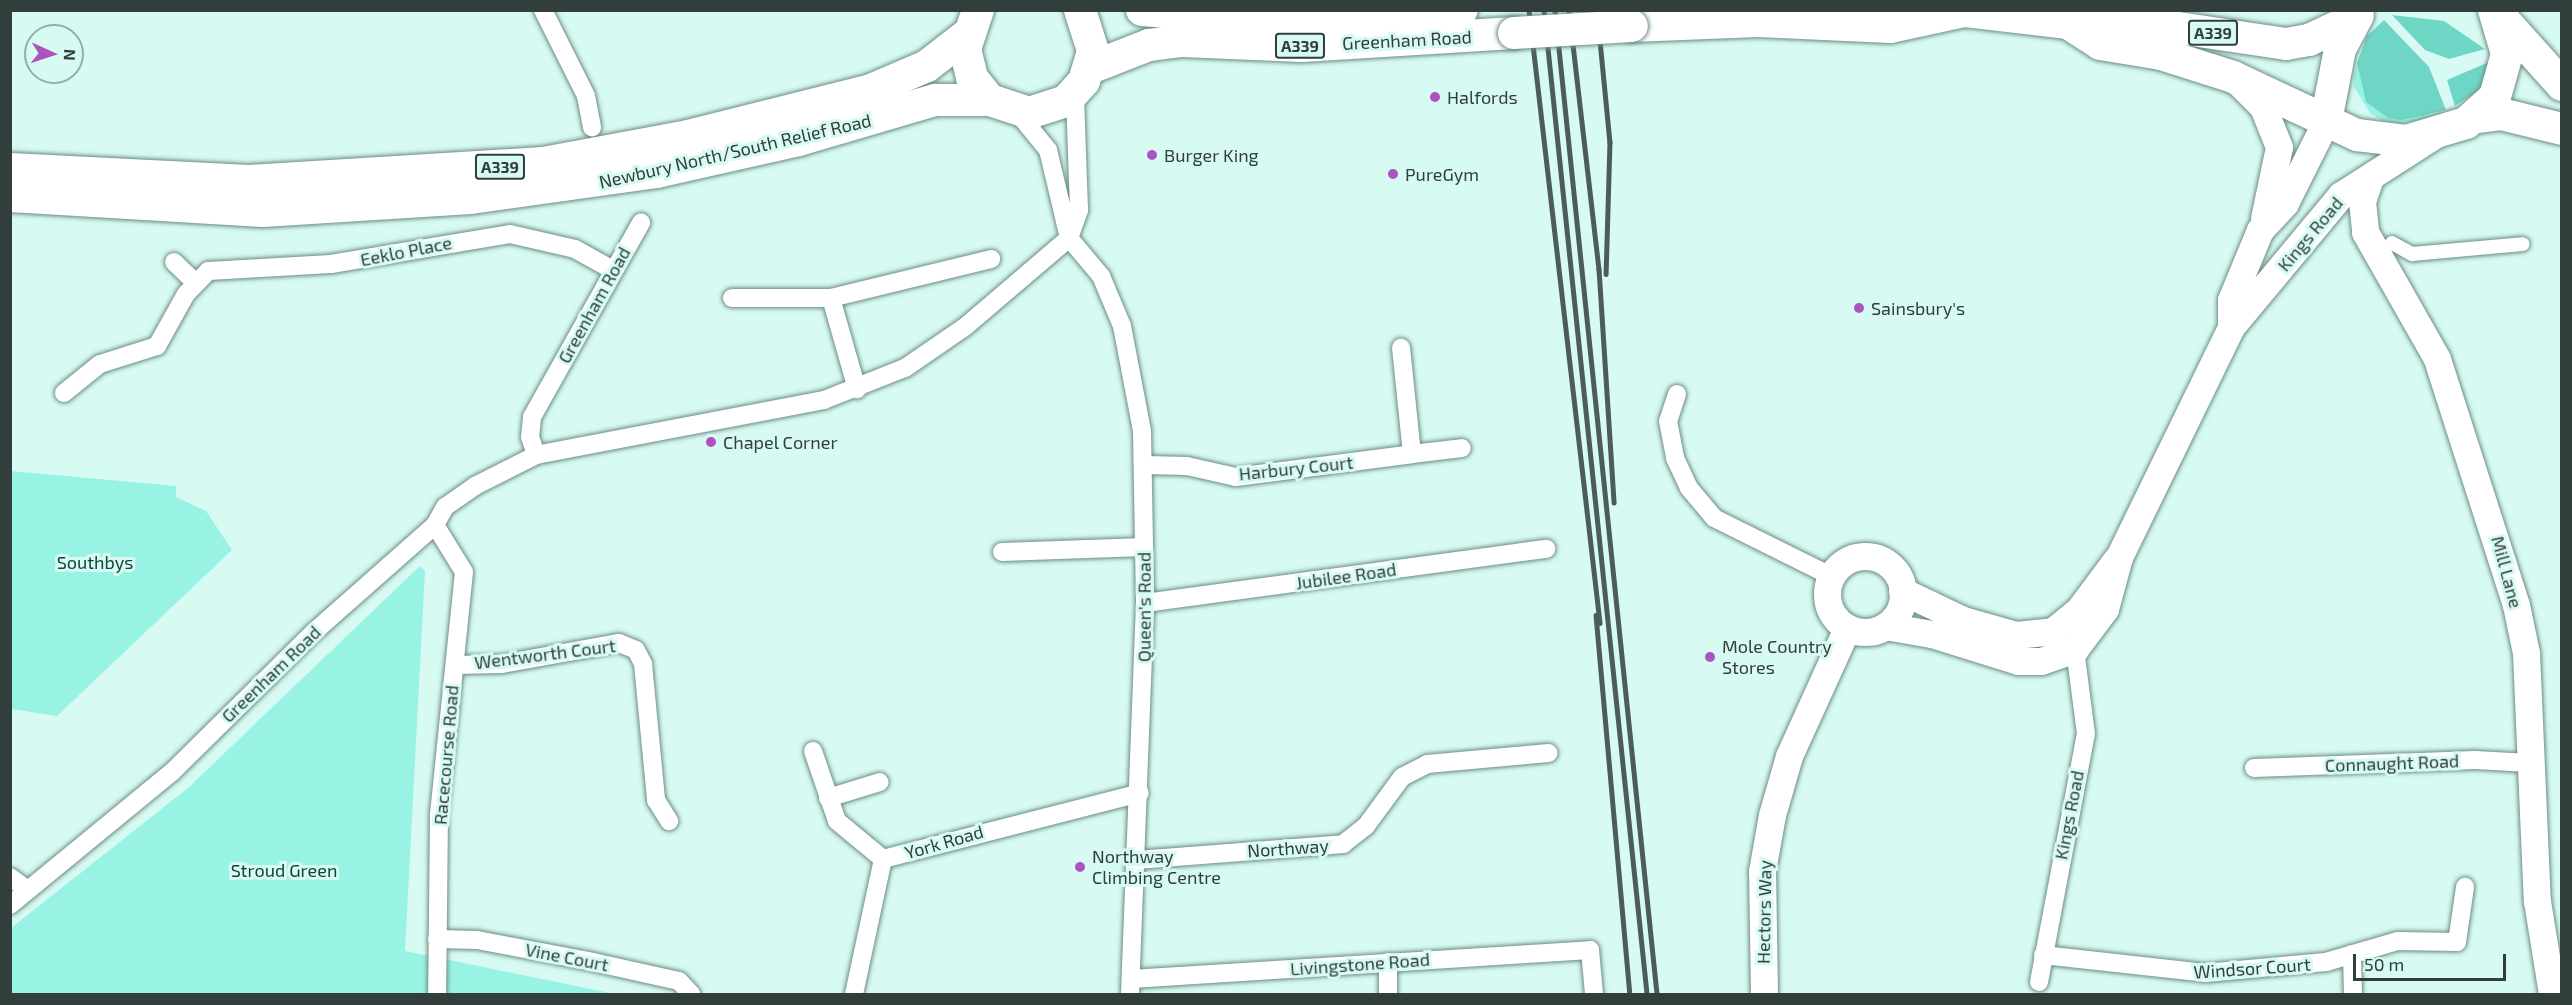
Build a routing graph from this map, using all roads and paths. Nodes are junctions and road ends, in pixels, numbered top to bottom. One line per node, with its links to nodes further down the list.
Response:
1 (543, 10): 18 (street)
2 (1080, 10): 13 (highway)
3 (1142, 10): 4 (highway, Greenham Road / A339)
4 (1462, 10)
5 (1850, 10): 10 (highway, A339)
6 (1959, 11): 10 (highway, A339); 11 (highway, A339)
7 (2497, 13): 14 (highway); 16 (highway)
8 (2358, 15): 11 (highway, A339); 17 (highway)
9 (972, 23): 15 (highway); 21 (highway, Newbury North/South Relief Road / A339)
10 (1909, 23): 13 (highway, Greenham Road / A339, bridge)
11 (2068, 23): 12 (highway, A339)
12 (2234, 77): 17 (highway, A339); 25 (main road)
13 (1082, 80): 15 (highway, Greenham Road); 26 (street)
14 (2562, 86)
15 (1003, 106): 23 (highway, Newbury North/South Relief Road / A339); 26 (street)
16 (2478, 117): 19 (highway); 20 (highway)
17 (2326, 121): 20 (highway); 25 (main road, Kings Road)
18 (592, 127)
19 (2562, 129)
20 (2433, 136): 22 (main road, Kings Road)
21 (10, 169)
22 (2370, 178): 35 (main road, Kings Road); 59 (main road, Mill Lane)
23 (10, 196)
24 (641, 223): 31 (street, Greenham Road)
25 (2260, 230): 35 (main road, Kings Road)
26 (1069, 238): 37 (street, Greenham Road); 43 (street, Queen's Road)
27 (2392, 243): 28 (street)
28 (2523, 244)
29 (991, 259): 34 (street)
30 (174, 262): 32 (street)
31 (613, 270): 32 (street, Eeklo Place); 42 (street, Greenham Road)
32 (195, 282): 38 (street)
33 (732, 298): 34 (street)
34 (831, 298): 37 (street)
35 (2230, 327): 48 (main road, Kings Road)
36 (1401, 348): 41 (street)
37 (857, 388): 42 (street, Greenham Road)
38 (64, 393)
39 (1677, 394): 49 (street)
40 (1462, 448): 41 (street, Harbury Court)
41 (1412, 454): 43 (street, Harbury Court)
42 (536, 455): 44 (street, Greenham Road)
43 (1144, 465): 45 (street, Queen's Road)
44 (435, 525): 56 (street, Racecourse Road); 69 (street, Greenham Road)
45 (1144, 547): 47 (street); 51 (street, Queen's Road)
46 (1546, 549): 51 (street, Jubilee Road)
47 (1002, 552)
48 (2119, 557): 52 (main road, Kings Road); 55 (main road, Kings Road)
49 (1832, 576): 50 (main road); 54 (main road)
50 (1902, 591): 52 (main road); 53 (main road)
51 (1146, 603): 62 (street, Queen's Road)
52 (2078, 610): 55 (main road, Kings Road)
53 (1885, 626): 54 (main road); 55 (main road)
54 (1847, 628): 82 (main road, Hectors Way)
55 (2077, 659): 73 (street, Kings Road)
56 (455, 665): 64 (street, Wentworth Court); 71 (street, Racecourse Road)
57 (813, 751): 63 (street)
58 (1549, 753): 66 (street, Northway)
59 (2530, 763): 60 (street, Connaught Road); 84 (main road, Mill Lane)
60 (2254, 768)
61 (880, 782): 63 (street)
62 (1140, 793): 65 (street, York Road); 66 (street, Queen's Road)
63 (828, 798): 65 (street)
64 (669, 821)
65 (883, 859): 79 (street, York Road)
66 (1137, 860): 76 (street, Queen's Road)
67 (10, 877): 69 (street)
68 (2465, 887): 72 (street, Windsor Court)
69 (28, 890): 70 (street, Greenham Road)
70 (10, 905)
71 (437, 939): 77 (street, Racecourse Road); 78 (street, Vine Court)
72 (2352, 954): 73 (street, Windsor Court); 83 (street)
73 (2043, 955): 75 (street, Kings Road)
74 (1388, 962): 76 (street, Livingstone Road); 80 (street); 81 (street, Livingstone Road)
75 (2039, 982)
76 (1130, 987)
77 (437, 994)
78 (691, 994)
79 (854, 994)
80 (1388, 994)
81 (1594, 994)
82 (1764, 994)
83 (2353, 994)
84 (2552, 994)

